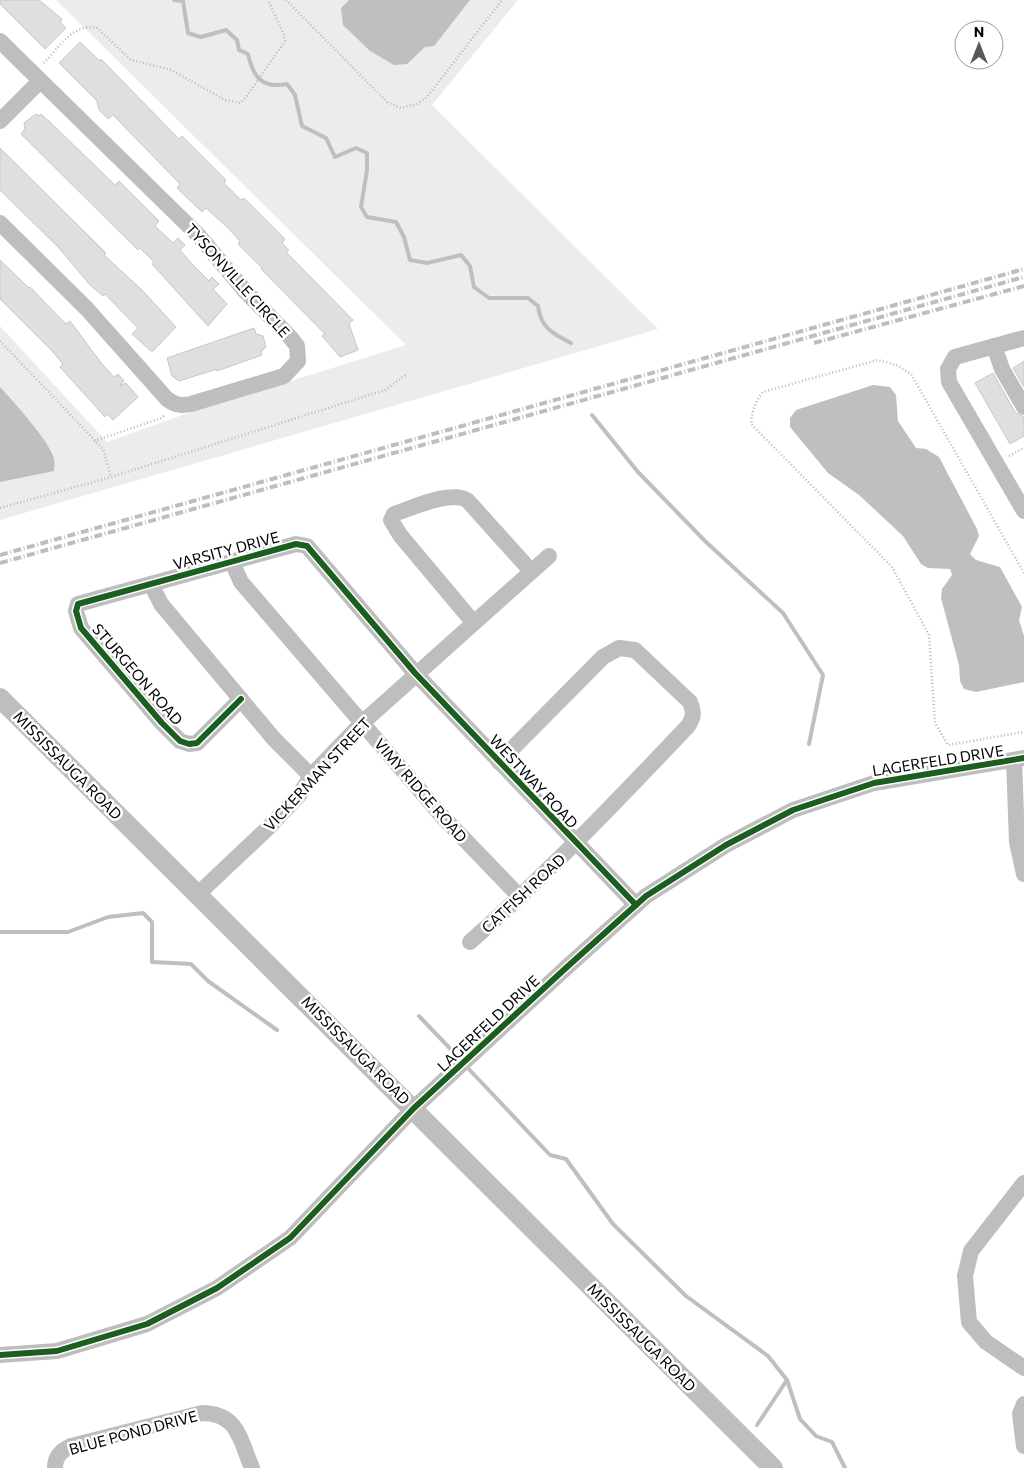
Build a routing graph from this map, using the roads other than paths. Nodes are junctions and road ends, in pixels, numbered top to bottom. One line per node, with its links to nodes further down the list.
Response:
1 (0, 41): 2 (street, TYSONVILLE CIRCLE)
2 (40, 81): 3 (street); 4 (street, TYSONVILLE CIRCLE)
3 (0, 121)
4 (0, 223)
5 (1024, 338): 6 (street)
6 (994, 346): 7 (street); 8 (street)
7 (1024, 407)
8 (1024, 511)
9 (549, 556): 11 (street, VICKERMAN STREET)
10 (232, 562): 12 (street, VARSITY DRIVE); 15 (street, VARSITY DRIVE); 18 (street, VIMY RIDGE ROAD)
11 (531, 571): 14 (street, VICKERMAN STREET); 14 (street)
12 (151, 584): 13 (street, VARSITY DRIVE); 17 (street)
13 (78, 604): 17 (street, STURGEON ROAD)
14 (473, 622): 15 (street, VICKERMAN STREET)
15 (416, 673): 18 (street, VICKERMAN STREET); 20 (street, WESTWAY ROAD)
16 (0, 698): 24 (main road, MISSISSAUGA ROAD)
17 (241, 700): 21 (street)
18 (362, 723): 21 (street, VICKERMAN STREET); 25 (street, VIMY RIDGE ROAD)
19 (1019, 759): 23 (street); 26 (street, LAGERFELD DRIVE)
20 (500, 762): 22 (street, WESTWAY ROAD); 22 (street, CATFISH ROAD)
21 (311, 776): 24 (street, VICKERMAN STREET)
22 (575, 843): 25 (street, CATFISH ROAD); 26 (street, WESTWAY ROAD)
23 (1024, 874)
24 (198, 894): 28 (main road, MISSISSAUGA ROAD)
25 (520, 898): 27 (street, CATFISH ROAD)
26 (636, 905): 28 (street, LAGERFELD DRIVE)
27 (470, 942)
28 (414, 1108): 30 (street, LAGERFELD DRIVE); 36 (main road, MISSISSAUGA ROAD)
29 (1024, 1184): 31 (street)
30 (0, 1355)
31 (1024, 1368)
32 (1024, 1404): 33 (street)
33 (1024, 1446)
34 (55, 1468): 35 (street, BLUE POND DRIVE)
35 (252, 1468)
36 (773, 1468)

